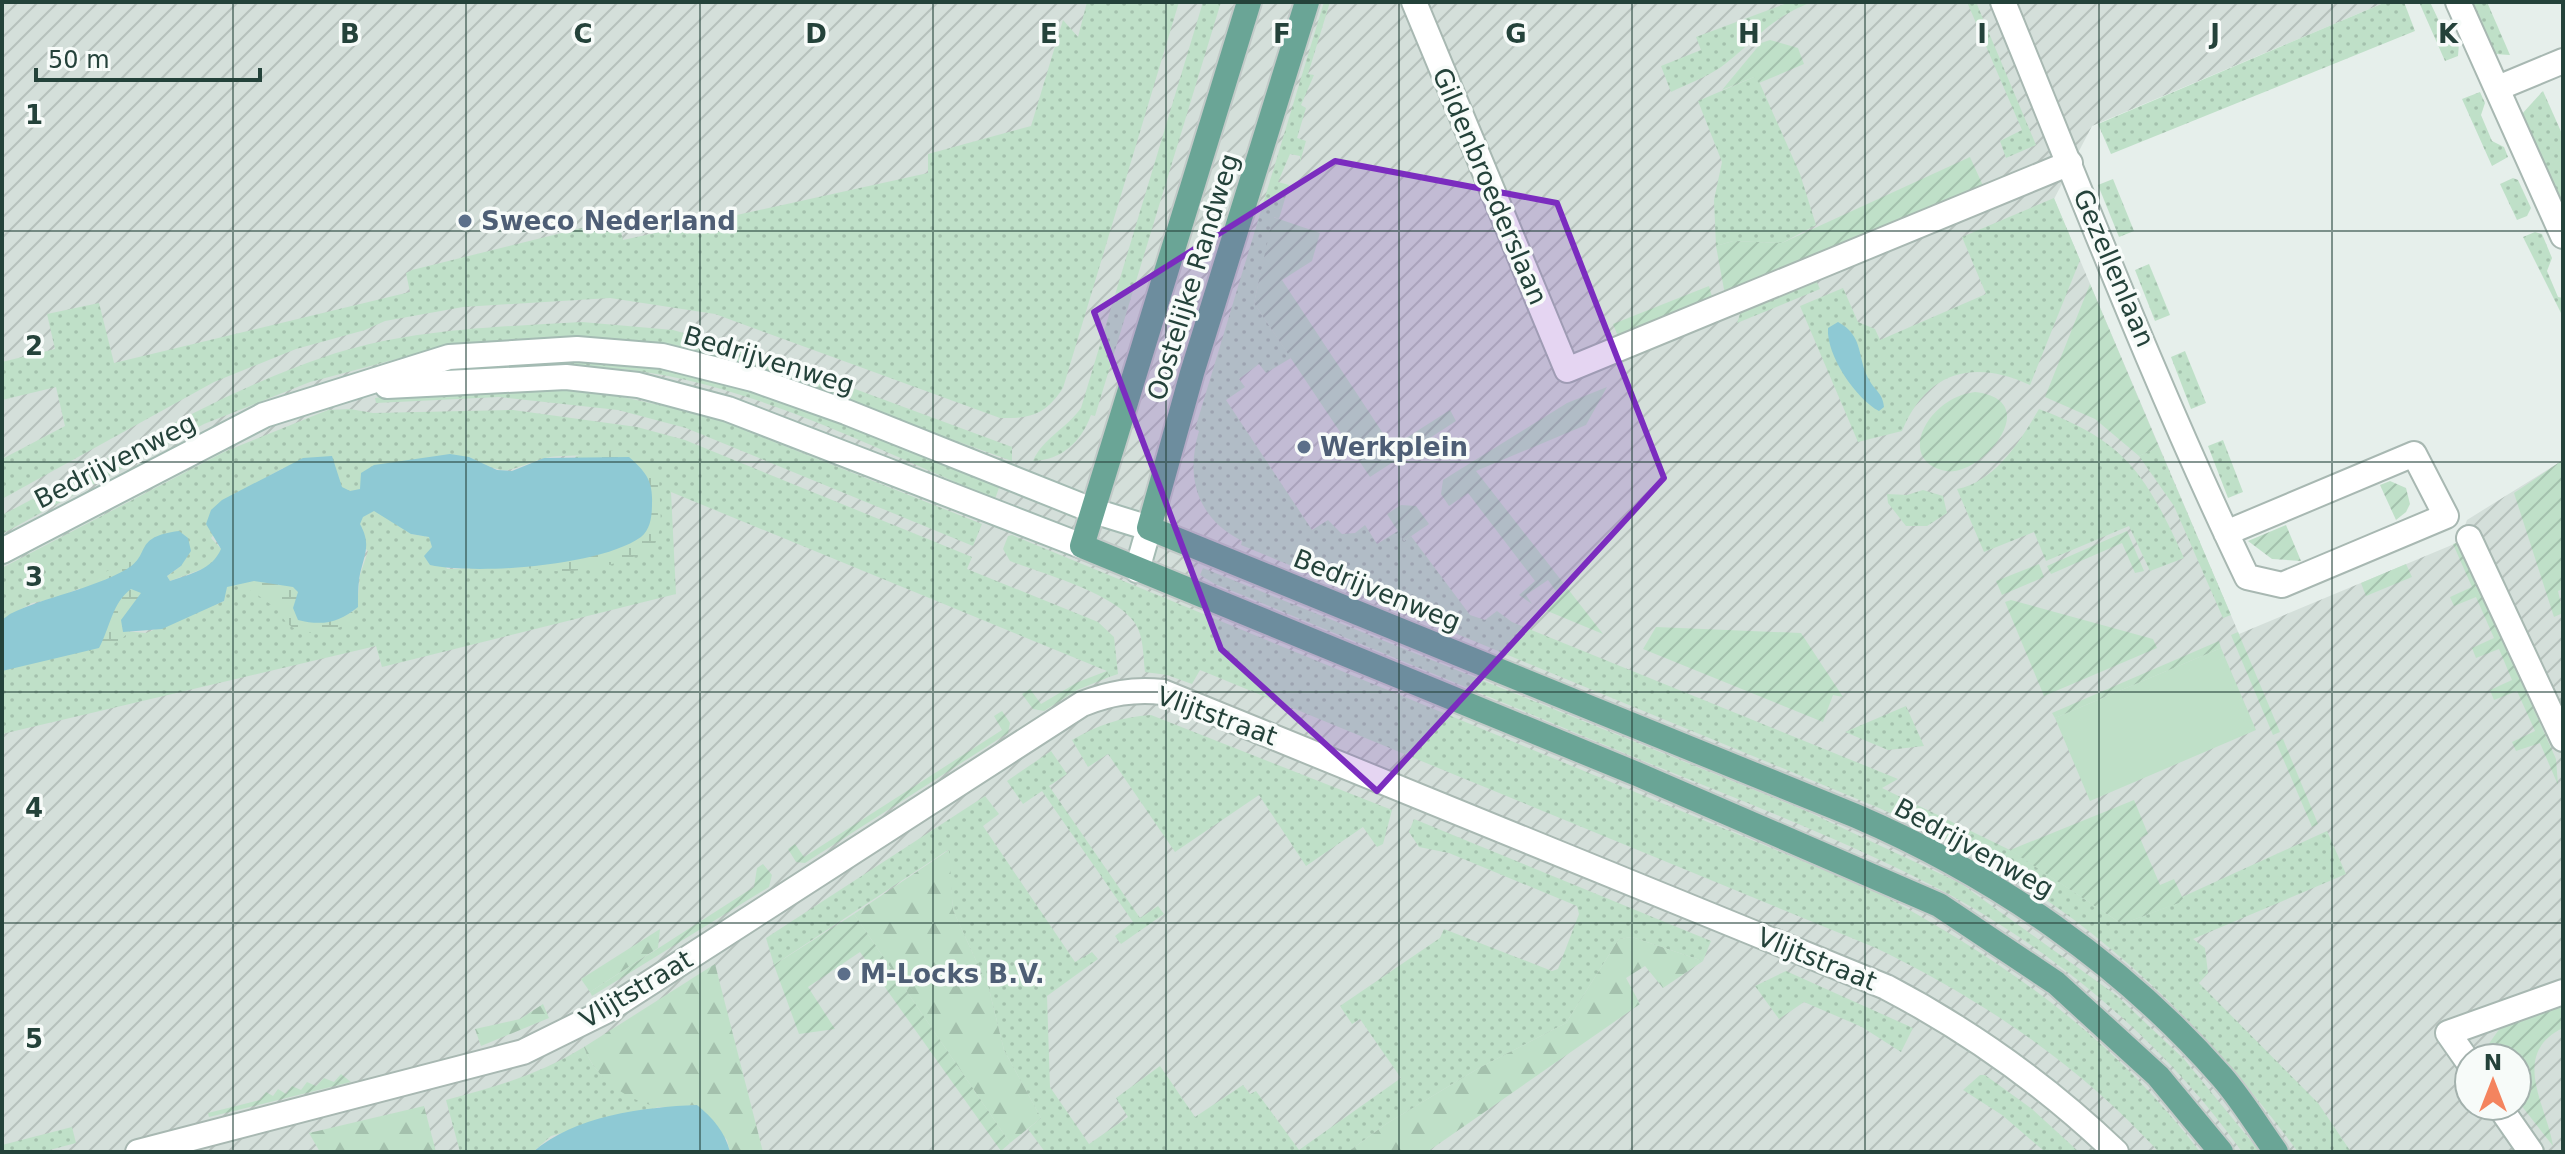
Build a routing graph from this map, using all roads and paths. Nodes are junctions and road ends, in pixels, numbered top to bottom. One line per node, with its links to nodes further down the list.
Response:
1 (1249, 2): 11 (main road, Oostelijke Randweg)
2 (1307, 2): 12 (main road, Oostelijke Randweg)
3 (1414, 2): 8 (street, Gildenbroederslaan)
4 (2003, 2): 8 (street, Gezellenlaan)
5 (2458, 2): 7 (street)
6 (2563, 61): 7 (street)
7 (2498, 88): 9 (street)
8 (2070, 163): 13 (street, Gezellenlaan)
9 (2563, 236)
10 (345, 389): 11 (street, Bedrijvenweg); 15 (street, Bedrijvenweg); 16 (street, Bedrijvenweg)
11 (1094, 511): 12 (street, Bedrijvenweg); 15 (main road, Oostelijke Randweg)
12 (1149, 528): 17 (street, Oostelijke Randweg); 25 (main road, Bedrijvenweg)
13 (2226, 533): 13 (street, Gezellenlaan)
14 (2469, 538): 18 (street)
15 (1082, 546): 17 (main road, Bedrijvenweg)
16 (2, 551)
17 (1137, 570): 24 (main road, Bedrijvenweg)
18 (2563, 739)
19 (2563, 992): 20 (street)
20 (2454, 1042)
21 (2510, 1122): 26 (street)
22 (138, 1152): 23 (street, Vlijtstraat)
23 (2116, 1152)
24 (2221, 1152)
25 (2276, 1152)
26 (2531, 1152)

